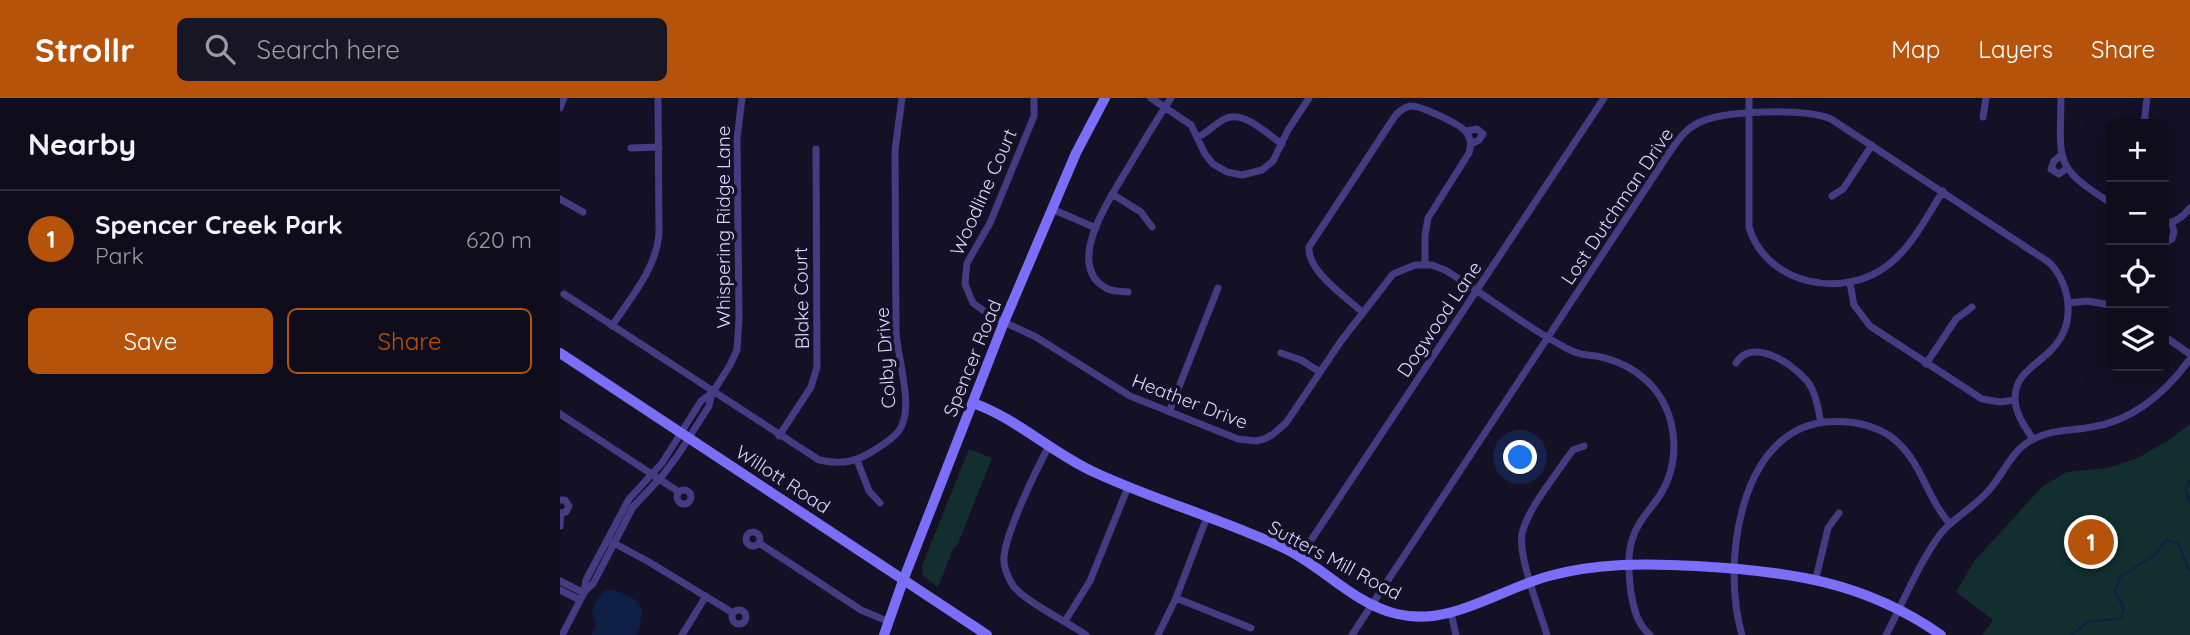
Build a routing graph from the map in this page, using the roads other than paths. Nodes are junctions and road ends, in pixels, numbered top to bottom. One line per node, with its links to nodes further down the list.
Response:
1 (564, 98): 16 (street)
2 (658, 98): 25 (street)
3 (742, 98): 63 (street, Whispering Ridge Lane)
4 (902, 98): 74 (street, Colby Drive)
5 (1034, 98): 53 (street, Woodline Court)
6 (1105, 98): 36 (main road, Spencer Road)
7 (1151, 98): 15 (street)
8 (1171, 98): 15 (street)
9 (1310, 98): 22 (street)
10 (1604, 98): 46 (street, Dogwood Lane)
11 (1749, 98): 17 (street)
12 (1986, 98): 18 (street)
13 (2060, 98): 28 (street)
14 (2147, 98): 19 (street)
15 (1165, 107): 21 (street); 31 (street)
16 (560, 108)
17 (1748, 114): 24 (street, Lost Dutchman Drive); 44 (street); 55 (street, Lost Dutchman Drive)
18 (1983, 117)
19 (2145, 119)
20 (1466, 131): 23 (street); 23 (street); 52 (street)
21 (1198, 137): 22 (street); 22 (street)
22 (1282, 144)
23 (1471, 144): 43 (street)
24 (1872, 145): 30 (street, Lost Dutchman Drive); 32 (street)
25 (659, 147): 26 (street); 54 (street)
26 (631, 148)
27 (816, 149): 70 (street, Blake Court)
28 (2061, 155): 29 (street); 29 (street)
29 (2066, 169): 34 (street)
30 (1943, 191): 44 (street); 49 (street, Lost Dutchman Drive)
31 (1112, 194): 40 (street); 41 (street)
32 (1832, 196)
33 (560, 199): 37 (street)
34 (2106, 200)
35 (2190, 208): 38 (street)
36 (1052, 209): 41 (street); 53 (main road, Spencer Road)
37 (583, 212)
38 (2169, 223)
39 (2169, 224): 42 (street)
40 (1152, 227)
41 (1096, 228): 47 (street)
42 (2169, 241)
43 (1425, 264): 46 (street); 52 (street, Heather Drive)
44 (1850, 283): 61 (street)
45 (1218, 288): 66 (street)
46 (1478, 291): 55 (street); 87 (street, Dogwood Lane)
47 (1128, 292)
48 (564, 294): 54 (street)
49 (2069, 303): 50 (street); 64 (street)
50 (2106, 304)
51 (1972, 307): 61 (street)
52 (1362, 312): 62 (street, Heather Drive)
53 (1004, 322): 65 (main road, Spencer Road); 66 (street, Heather Drive)
54 (612, 326): 63 (street)
55 (1549, 337): 88 (street); 98 (street, Lost Dutchman Drive)
56 (2169, 340): 59 (street)
57 (560, 353): 69 (main road, Willott Road)
58 (1281, 354): 62 (street)
59 (2190, 356): 71 (street)
60 (1736, 363): 68 (street)
61 (1926, 364): 64 (street)
62 (1320, 372): 66 (street, Heather Drive)
63 (713, 392): 69 (street, Whispering Ridge Lane); 70 (street)
64 (2015, 400): 71 (street)
65 (973, 403): 72 (main road, Sutters Mill Road); 90 (main road, Spencer Road)
66 (1169, 412)
67 (560, 414): 75 (street)
68 (1821, 423): 83 (street); 89 (street)
69 (685, 435): 75 (street, Whispering Ridge Lane); 90 (main road, Willott Road)
70 (779, 436): 74 (street)
71 (2033, 439): 83 (street)
72 (1049, 446): 76 (main road, Sutters Mill Road); 103 (street)
73 (1584, 446): 93 (street)
74 (857, 460): 79 (street)
75 (656, 477): 77 (street); 85 (street, Whispering Ridge Lane)
76 (1128, 487): 82 (main road, Sutters Mill Road); 103 (street)
77 (679, 492)
78 (560, 500): 81 (street)
79 (880, 503)
80 (1839, 513): 91 (street)
81 (561, 514): 84 (street)
82 (1208, 517): 87 (main road, Sutters Mill Road); 97 (street)
83 (1950, 524): 99 (street)
84 (560, 526)
85 (611, 541): 95 (street, Whispering Ridge Lane); 96 (street)
86 (759, 544): 102 (street)
87 (1300, 557): 98 (main road, Sutters Mill Road)
88 (1629, 564): 89 (main road, Sutters Mill Road); 93 (main road, Sutters Mill Road); 114 (street)
89 (1734, 568): 91 (main road, Sutters Mill Road); 115 (street)
90 (904, 578): 102 (main road, Spencer Road); 108 (main road, Willott Road)
91 (1816, 578): 99 (main road, Sutters Mill Road)
92 (560, 581): 95 (street)
93 (1531, 581): 101 (main road, Sutters Mill Road); 113 (street)
94 (560, 590): 95 (street)
95 (582, 596): 105 (street, Whispering Ridge Lane)
96 (706, 596): 100 (street); 106 (street)
97 (1176, 598): 104 (street); 110 (street)
98 (1372, 604): 101 (main road, Sutters Mill Road); 111 (street, Lost Dutchman Drive)
99 (1899, 610): 116 (street); 117 (main road, Sutters Mill Road)
100 (733, 613)
101 (1451, 613): 112 (street)
102 (887, 621): 107 (main road, Spencer Road)
103 (1065, 621): 109 (street)
104 (1251, 628)
105 (562, 635)
106 (681, 635)
107 (884, 635)
108 (987, 635)
109 (1086, 635)
110 (1158, 635)
111 (1352, 635)
112 (1456, 635)
113 (1547, 635)
114 (1650, 635)
115 (1742, 635)
116 (1886, 635)
117 (1941, 635)

